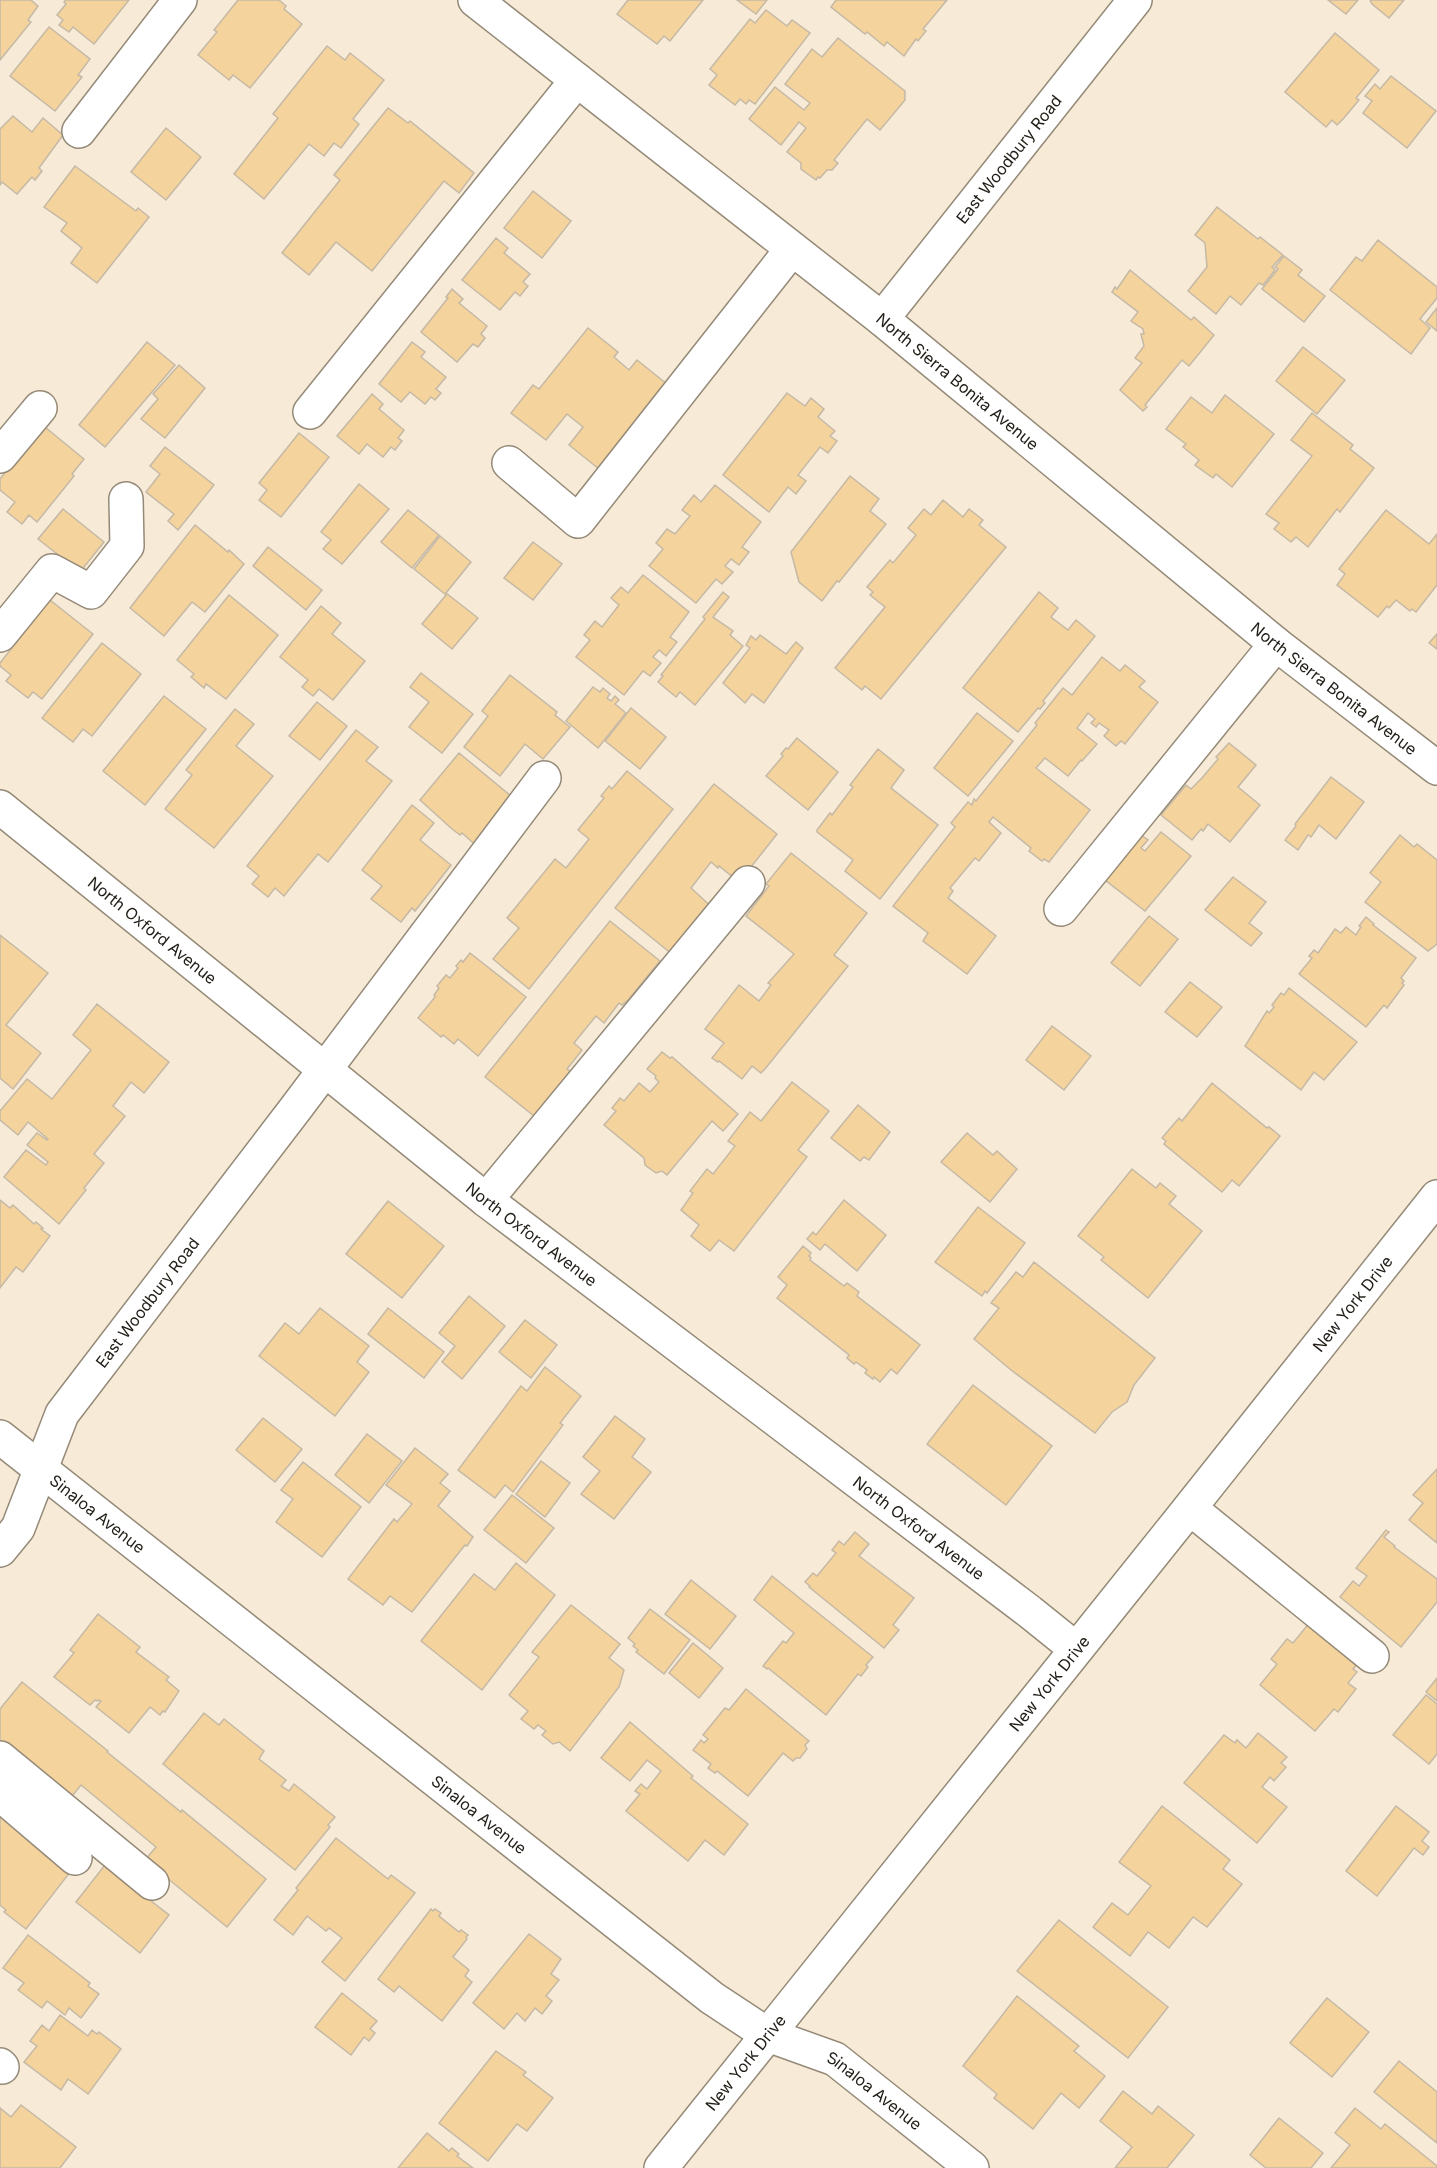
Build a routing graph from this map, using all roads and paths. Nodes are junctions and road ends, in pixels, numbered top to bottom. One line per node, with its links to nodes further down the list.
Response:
1 (180, 0): 5 (street)
2 (475, 0): 4 (street, North Sierra Bonita Avenue)
3 (1135, 0): 7 (street, East Woodbury Road)
4 (577, 80): 6 (street, North Sierra Bonita Avenue); 9 (street)
5 (79, 131)
6 (792, 249): 7 (street, North Sierra Bonita Avenue); 11 (street)
7 (882, 320): 14 (street, North Sierra Bonita Avenue)
8 (40, 408): 10 (street)
9 (310, 412)
10 (0, 456)
11 (509, 463)
12 (126, 499): 13 (street)
13 (0, 635)
14 (1276, 644): 15 (street, North Sierra Bonita Avenue); 19 (street)
15 (1437, 768)
16 (544, 778): 20 (street, East Woodbury Road)
17 (0, 807): 20 (street, North Oxford Avenue)
18 (748, 883): 22 (street)
19 (1061, 909)
20 (325, 1070): 22 (street, North Oxford Avenue); 24 (street, East Woodbury Road)
21 (1437, 1197): 25 (street, New York Drive)
22 (486, 1200): 27 (street, North Oxford Avenue)
23 (0, 1437): 24 (street, Sinaloa Avenue)
24 (39, 1468): 26 (street, East Woodbury Road); 33 (street, Sinaloa Avenue)
25 (1191, 1509): 27 (street, New York Drive); 28 (street)
26 (0, 1550)
27 (1076, 1649): 33 (street, New York Drive)
28 (1372, 1656)
29 (0, 1758): 32 (street)
30 (0, 1794): 31 (street)
31 (75, 1858)
32 (152, 1882)
33 (768, 2036): 34 (street, New York Drive); 35 (street, Sinaloa Avenue)
34 (661, 2168)
35 (972, 2168)

